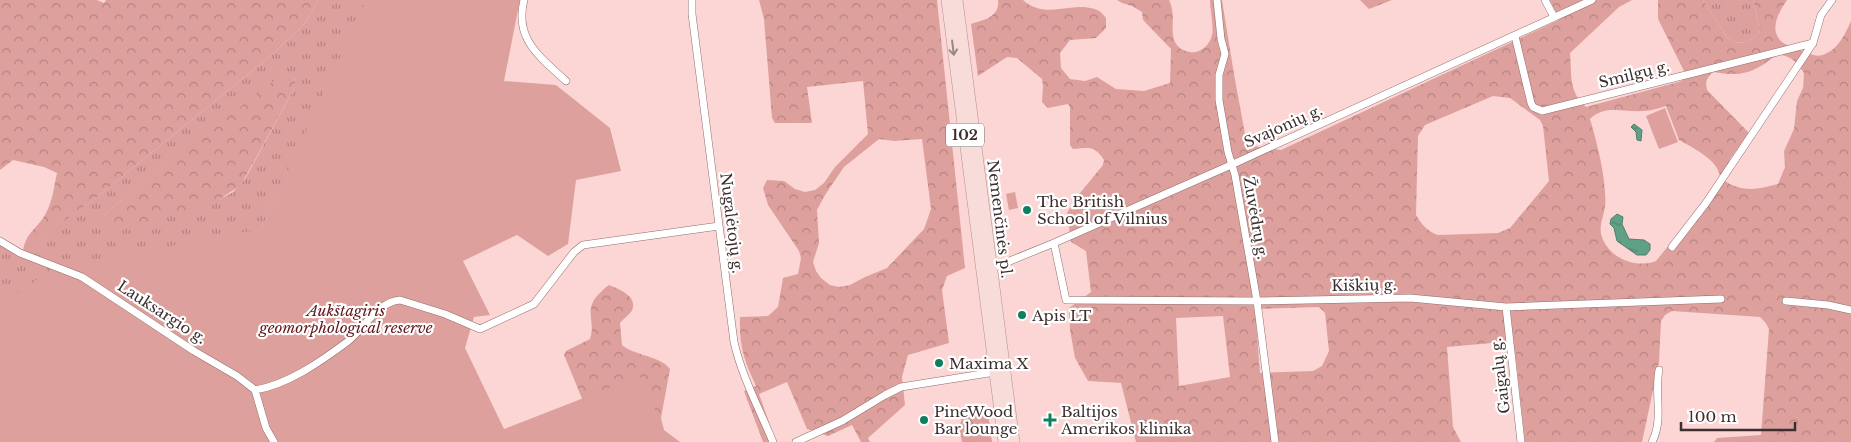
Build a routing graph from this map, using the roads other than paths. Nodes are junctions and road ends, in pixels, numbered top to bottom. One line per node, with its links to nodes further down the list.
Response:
1 (524, 0): 12 (street)
2 (692, 0): 14 (street, Nugalėtojų g.)
3 (947, 0): 18 (main road, Nemenčinės pl. / 102, one-way to 18)
4 (957, 0): 18 (main road, Nemenčinės pl. / 102)
5 (1217, 0): 13 (street, Žuvėdrų g.)
6 (1545, 0): 9 (street)
7 (1592, 0): 9 (street, Svajonių g.)
8 (1832, 0): 11 (street)
9 (1554, 18): 10 (street, Svajonių g.)
10 (1515, 36): 11 (street, Smilgų g.); 13 (street, Svajonių g.)
11 (1813, 43): 17 (street)
12 (566, 81)
13 (1230, 165): 16 (street, Svajonių g.); 20 (street, Žuvėdrų g.)
14 (719, 226): 26 (street); 28 (street, Nugalėtojų g.)
15 (0, 240): 26 (street, Lauksargio g.)
16 (1054, 243): 18 (street, Svajonių g.); 20 (street, Kiškių g.)
17 (1672, 247)
18 (987, 269): 25 (main road, Nemenčinės pl. / 102); 31 (main road, Nemenčinės pl. / 102)
19 (1721, 299): 22 (street, Kiškių g.)
20 (1257, 301): 22 (street, Kiškių g.); 32 (street, Žuvėdrų g.)
21 (1786, 301): 23 (street)
22 (1506, 307): 33 (street, Gaigalų g.)
23 (1851, 310)
24 (1659, 370): 34 (street)
25 (995, 372): 29 (street); 30 (main road, Nemenčinės pl. / 102)
26 (255, 390): 27 (street)
27 (274, 442)
28 (773, 442)
29 (796, 442)
30 (1004, 442)
31 (1014, 442)
32 (1275, 442)
33 (1521, 442)
34 (1652, 442)

